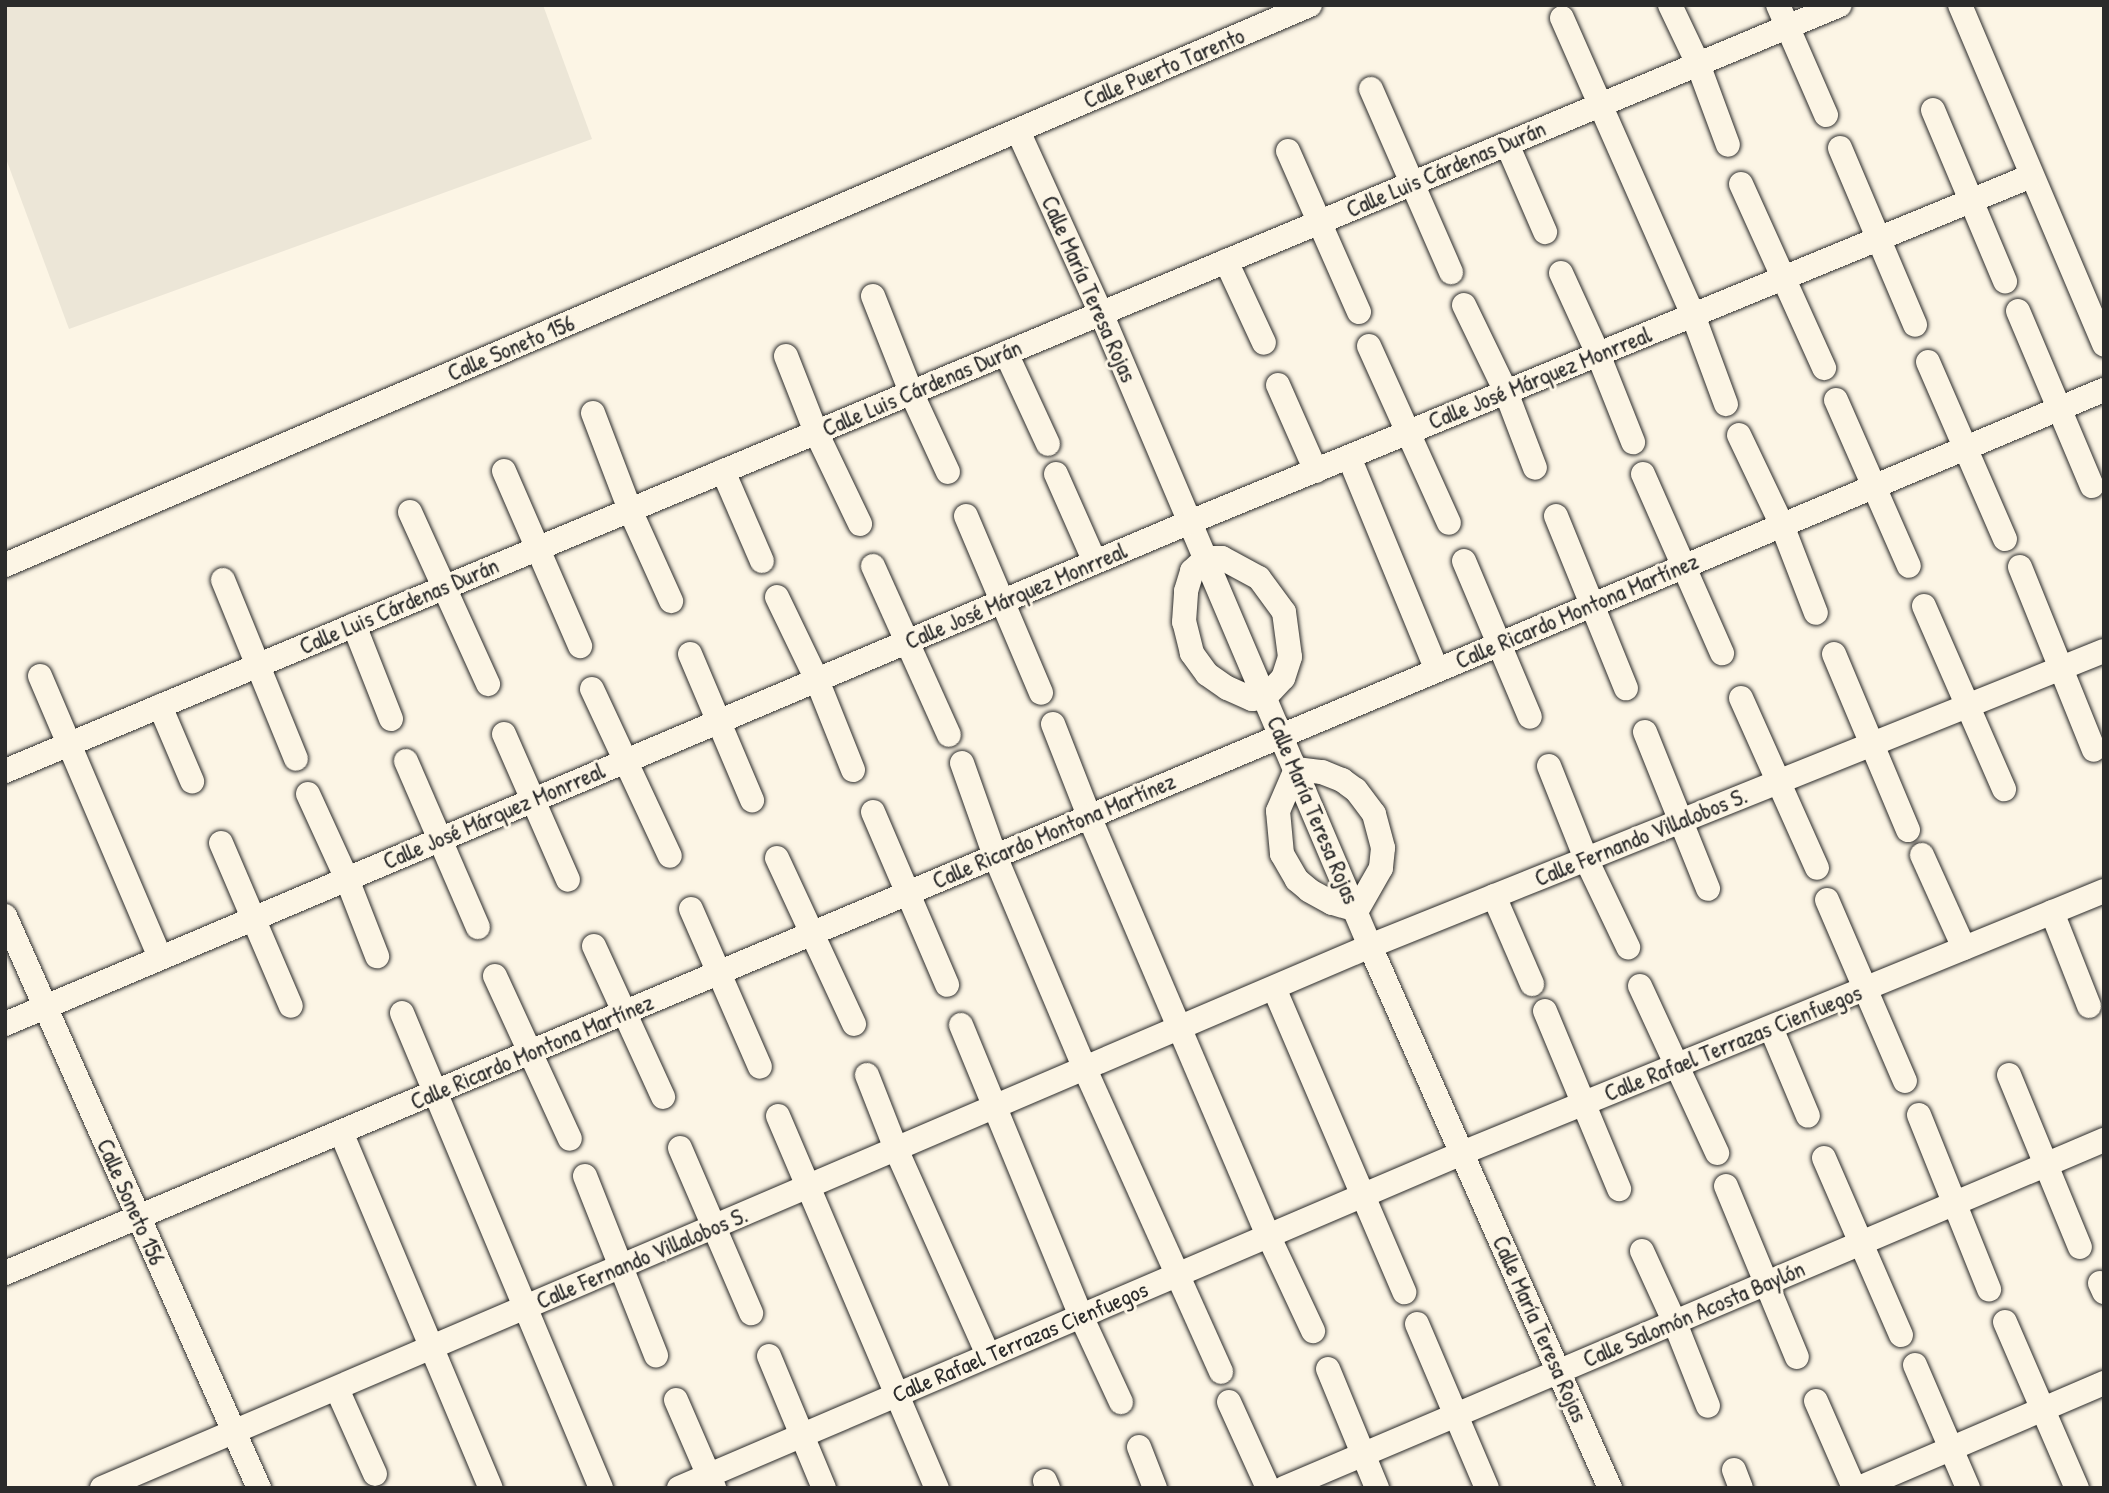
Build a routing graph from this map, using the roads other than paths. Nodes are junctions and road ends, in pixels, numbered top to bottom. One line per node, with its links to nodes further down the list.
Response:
1 (1310, 5): 12 (street, Calle Puerto Tarento)
2 (1670, 5): 7 (street)
3 (1840, 5): 5 (street, Calle Luis Cárdenas Durán)
4 (1960, 5): 17 (street)
5 (1783, 16): 7 (street, Calle Luis Cárdenas Durán); 11 (street)
6 (1562, 18): 9 (street)
7 (1698, 64): 9 (street, Calle Luis Cárdenas Durán); 14 (street)
8 (1371, 89): 18 (street)
9 (1600, 105): 13 (street, Calle Luis Cárdenas Durán); 34 (street)
10 (1933, 110): 20 (street)
11 (1826, 115)
12 (1017, 131): 33 (street, Calle María Teresa Rojas); 82 (street, Calle Soneto 156)
13 (1507, 144): 18 (street, Calle Luis Cárdenas Durán); 22 (street)
14 (1728, 145)
15 (1840, 148): 23 (street)
16 (1288, 151): 21 (street)
17 (2031, 176): 20 (street, Calle José Márquez Monrreal); 37 (street)
18 (1414, 183): 21 (street, Calle Luis Cárdenas Durán); 25 (street)
19 (1741, 184): 27 (street)
20 (1970, 200): 23 (street, Calle José Márquez Monrreal); 28 (street)
21 (1319, 222): 24 (street, Calle Luis Cárdenas Durán); 32 (street)
22 (1545, 232)
23 (1877, 239): 27 (street, Calle José Márquez Monrreal); 35 (street)
24 (1226, 261): 33 (street, Calle Luis Cárdenas Durán); 36 (street)
25 (1451, 272)
26 (1561, 273): 40 (street)
27 (1785, 277): 34 (street, Calle José Márquez Monrreal); 43 (street)
28 (2005, 281)
29 (873, 296): 47 (street)
30 (1464, 305): 46 (street)
31 (2018, 311): 50 (street)
32 (1360, 312)
33 (1101, 313): 39 (street, Calle Luis Cárdenas Durán); 72 (street, Calle María Teresa Rojas)
34 (1693, 315): 40 (street, Calle José Márquez Monrreal); 49 (street)
35 (1915, 325)
36 (1264, 343)
37 (2104, 345)
38 (1369, 346): 53 (street)
39 (1006, 353): 47 (street, Calle Luis Cárdenas Durán); 56 (street)
40 (1598, 354): 46 (street, Calle José Márquez Monrreal); 55 (street)
41 (786, 356): 52 (street)
42 (1928, 362): 57 (street)
43 (1824, 368)
44 (1278, 385): 62 (street)
45 (2104, 390): 50 (street, Calle Ricardo Montona Martínez)
46 (1506, 392): 53 (street, Calle José Márquez Monrreal); 59 (street)
47 (911, 393): 52 (street, Calle Luis Cárdenas Durán); 63 (street)
48 (1836, 400): 66 (street)
49 (1727, 404)
50 (2057, 409): 57 (street, Calle Ricardo Montona Martínez); 67 (street)
51 (593, 413): 68 (street)
52 (816, 432): 61 (street, Calle Luis Cárdenas Durán); 74 (street)
53 (1409, 432): 58 (street, Calle José Márquez Monrreal); 73 (street)
54 (1739, 435): 75 (street)
55 (1633, 442)
56 (1048, 444)
57 (1967, 447): 66 (street, Calle Ricardo Montona Martínez); 76 (street)
58 (1349, 457): 62 (street, Calle José Márquez Monrreal); 105 (street)
59 (1535, 468)
60 (504, 471): 77 (street)
61 (723, 471): 68 (street, Calle Luis Cárdenas Durán); 79 (street)
62 (1316, 471): 72 (street, Calle José Márquez Monrreal)
63 (948, 472)
64 (1056, 474): 81 (street)
65 (1643, 474): 84 (street)
66 (1876, 485): 75 (street, Calle Ricardo Montona Martínez); 85 (street)
67 (2091, 486)
68 (630, 510): 77 (street, Calle Luis Cárdenas Durán); 90 (street)
69 (410, 512): 88 (street)
70 (966, 516): 91 (street)
71 (1556, 516): 92 (street)
72 (1191, 522): 78 (street, Calle María Teresa Rojas); 81 (street, Calle José Márquez Monrreal)
73 (1449, 523)
74 (860, 524)
75 (1782, 525): 84 (street, Calle Ricardo Montona Martínez); 94 (street)
76 (2005, 539)
77 (536, 549): 88 (street, Calle Luis Cárdenas Durán); 98 (street)
78 (1206, 558): 112 (street, Calle María Teresa Rojas); 112 (street); 112 (street)
79 (762, 561)
80 (1464, 561): 97 (street)
81 (1095, 562): 91 (street, Calle José Márquez Monrreal)
82 (5, 565)
83 (873, 566): 96 (street)
84 (1684, 566): 92 (street, Calle Ricardo Montona Martínez); 100 (street)
85 (1909, 566)
86 (2020, 567): 104 (street)
87 (223, 580): 103 (street)
88 (443, 588): 95 (street, Calle Luis Cárdenas Durán); 108 (street)
89 (778, 597): 107 (street)
90 (671, 601)
91 (1002, 602): 96 (street, Calle José Márquez Monrreal); 111 (street)
92 (1590, 606): 97 (street, Calle Ricardo Montona Martínez); 109 (street)
93 (1924, 606): 114 (street)
94 (1816, 613)
95 (354, 625): 103 (street, Calle Luis Cárdenas Durán); 117 (street)
96 (906, 642): 107 (street, Calle José Márquez Monrreal); 122 (street)
97 (1499, 645): 105 (street, Calle Ricardo Montona Martínez); 116 (street)
98 (580, 646)
99 (2104, 651): 104 (street, Calle Fernando Villalobos S.)
100 (1722, 653)
101 (690, 654): 118 (street)
102 (1834, 654): 124 (street)
103 (258, 665): 115 (street, Calle Luis Cárdenas Durán); 127 (street)
104 (2060, 668): 114 (street, Calle Fernando Villalobos S.); 126 (street)
105 (1437, 670): 123 (street, Calle Ricardo Montona Martínez)
106 (40, 676): 125 (street)
107 (817, 680): 118 (street, Calle José Márquez Monrreal); 133 (street)
108 (488, 684)
109 (1626, 688)
110 (592, 689): 129 (street)
111 (1041, 693)
112 (1265, 697): 123 (street, Calle María Teresa Rojas)
113 (1741, 698): 136 (street)
114 (1968, 705): 124 (street, Calle Fernando Villalobos S.); 137 (street)
115 (160, 706): 125 (street, Calle Luis Cárdenas Durán); 135 (street)
116 (1530, 717)
117 (391, 719)
118 (720, 721): 129 (street, Calle José Márquez Monrreal); 140 (street)
119 (1054, 724): 142 (street)
120 (1645, 732): 143 (street)
121 (503, 734): 139 (street)
122 (949, 735)
123 (1281, 735): 132 (street, Calle María Teresa Rojas); 142 (street, Calle Ricardo Montona Martínez)
124 (1871, 744): 136 (street, Calle Fernando Villalobos S.); 144 (street)
125 (67, 745): 134 (street, Calle Luis Cárdenas Durán); 172 (street)
126 (2094, 750)
127 (296, 760)
128 (407, 761): 145 (street)
129 (625, 761): 139 (street, Calle José Márquez Monrreal); 148 (street)
130 (962, 763): 149 (street)
131 (1549, 766): 151 (street)
132 (1296, 769): 161 (street, Calle María Teresa Rojas); 161 (street); 161 (street)
133 (852, 770)
134 (5, 771)
135 (192, 781)
136 (1778, 782): 143 (street, Calle Fernando Villalobos S.); 152 (street)
137 (2004, 789)
138 (308, 794): 153 (street)
139 (532, 800): 145 (street, Calle José Márquez Monrreal); 154 (street)
140 (752, 800)
141 (873, 812): 157 (street)
142 (1089, 817): 149 (street, Calle Ricardo Montona Martínez); 189 (street)
143 (1681, 821): 151 (street, Calle Fernando Villalobos S.); 155 (street)
144 (1908, 830)
145 (439, 840): 153 (street, Calle José Márquez Monrreal); 165 (street)
146 (221, 844): 164 (street)
147 (1922, 855): 170 (street)
148 (670, 856)
149 (995, 856): 157 (street, Calle Ricardo Montona Martínez); 194 (street)
150 (777, 858): 166 (street)
151 (1586, 859): 158 (street, Calle Fernando Villalobos S.); 169 (street)
152 (1817, 868)
153 (347, 879): 164 (street, Calle José Márquez Monrreal); 171 (street)
154 (568, 880)
155 (1708, 889)
156 (2104, 891): 162 (street, Calle Rafael Terrazas Cienfuegos)
157 (908, 893): 166 (street, Calle Ricardo Montona Martínez); 176 (street)
158 (1494, 896): 168 (street, Calle Fernando Villalobos S.); 175 (street)
159 (1827, 900): 179 (street)
160 (691, 909): 173 (street)
161 (1357, 910): 168 (street, Calle María Teresa Rojas)
162 (2052, 912): 170 (street, Calle Rafael Terrazas Cienfuegos); 182 (street)
163 (5, 915): 180 (street, Calle Soneto 156)
164 (255, 918): 172 (street, Calle José Márquez Monrreal); 181 (street)
165 (478, 927)
166 (811, 934): 173 (street, Calle Ricardo Montona Martínez); 187 (street)
167 (594, 946): 185 (street)
168 (1370, 946): 178 (street, Calle Fernando Villalobos S.); 210 (street, Calle María Teresa Rojas)
169 (1628, 947)
170 (1964, 948): 179 (street, Calle Rafael Terrazas Cienfuegos)
171 (377, 956)
172 (160, 958): 180 (street, Calle José Márquez Monrreal)
173 (719, 973): 185 (street, Calle Ricardo Montona Martínez); 193 (street)
174 (495, 976): 191 (street)
175 (1532, 984)
176 (947, 985)
177 (1640, 986): 192 (street)
178 (1274, 988): 189 (street, Calle Fernando Villalobos S.); 218 (street)
179 (1866, 988): 190 (street, Calle Rafael Terrazas Cienfuegos); 197 (street)
180 (47, 1006): 186 (street, Calle José Márquez Monrreal); 220 (street, Calle Soneto 156)
181 (291, 1006)
182 (2089, 1006)
183 (1545, 1011): 200 (street)
184 (402, 1013): 198 (street)
185 (623, 1013): 191 (street, Calle Ricardo Montona Martínez); 199 (street)
186 (5, 1024)
187 (854, 1024)
188 (961, 1025): 201 (street)
189 (1181, 1028): 194 (street, Calle Fernando Villalobos S.); 222 (street)
190 (1771, 1028): 192 (street, Calle Rafael Terrazas Cienfuegos); 204 (street)
191 (531, 1052): 198 (street, Calle Ricardo Montona Martínez); 206 (street)
192 (1677, 1066): 200 (street, Calle Rafael Terrazas Cienfuegos); 211 (street)
193 (760, 1068)
194 (1085, 1069): 201 (street, Calle Fernando Villalobos S.); 228 (street)
195 (867, 1075): 209 (street)
196 (2008, 1075): 213 (street)
197 (1905, 1081)
198 (436, 1093): 205 (street, Calle Ricardo Montona Martínez); 232 (street)
199 (663, 1097)
200 (1584, 1105): 210 (street, Calle Rafael Terrazas Cienfuegos); 217 (street)
201 (997, 1106): 209 (street, Calle Fernando Villalobos S.); 234 (street)
202 (778, 1115): 216 (street)
203 (1919, 1115): 219 (street)
204 (1808, 1116)
205 (341, 1132): 220 (street, Calle Ricardo Montona Martínez); 240 (street)
206 (570, 1139)
207 (2104, 1140): 213 (street, Calle Salomón Acosta Baylón)
208 (680, 1148): 221 (street)
209 (896, 1149): 216 (street, Calle Fernando Villalobos S.); 242 (street)
210 (1462, 1153): 218 (street, Calle Rafael Terrazas Cienfuegos); 247 (street, Calle María Teresa Rojas)
211 (1717, 1153)
212 (1824, 1158): 223 (street)
213 (2044, 1165): 219 (street, Calle Salomón Acosta Baylón); 224 (street)
214 (585, 1176): 226 (street)
215 (1726, 1186): 229 (street)
216 (809, 1187): 221 (street, Calle Fernando Villalobos S.); 251 (street)
217 (1619, 1189)
218 (1362, 1197): 222 (street, Calle Rafael Terrazas Cienfuegos); 231 (street)
219 (1953, 1204): 223 (street, Calle Salomón Acosta Baylón); 230 (street)
220 (136, 1216): 227 (street, Calle Ricardo Montona Martínez); 259 (street, Calle Soneto 156)
221 (715, 1226): 226 (street, Calle Fernando Villalobos S.); 233 (street)
222 (1269, 1237): 228 (street, Calle Rafael Terrazas Cienfuegos); 238 (street)
223 (1859, 1243): 229 (street, Calle Salomón Acosta Baylón); 239 (street)
224 (2080, 1247)
225 (1642, 1251): 236 (street)
226 (622, 1266): 232 (street, Calle Fernando Villalobos S.); 241 (street)
227 (5, 1273)
228 (1176, 1276): 234 (street, Calle Rafael Terrazas Cienfuegos); 248 (street)
229 (1768, 1284): 236 (street, Calle Salomón Acosta Baylón); 244 (street)
230 (1989, 1289)
231 (1404, 1292)
232 (524, 1308): 240 (street, Calle Fernando Villalobos S.); 270 (street)
233 (751, 1313)
234 (1081, 1316): 242 (street, Calle Rafael Terrazas Cienfuegos); 254 (street)
235 (2006, 1322): 257 (street)
236 (1675, 1323): 247 (street, Calle Salomón Acosta Baylón); 256 (street)
237 (1417, 1324): 258 (street)
238 (1313, 1331)
239 (1901, 1335)
240 (431, 1348): 250 (street, Calle Fernando Villalobos S.); 269 (street)
241 (656, 1355)
242 (988, 1355): 251 (street, Calle Rafael Terrazas Cienfuegos)
243 (769, 1356): 260 (street)
244 (1797, 1357)
245 (1915, 1365): 262 (street)
246 (1328, 1369): 263 (street)
247 (1559, 1370): 258 (street, Calle Salomón Acosta Baylón); 279 (street, Calle María Teresa Rojas)
248 (1221, 1372)
249 (2104, 1383): 257 (street)
250 (337, 1389): 259 (street, Calle Fernando Villalobos S.); 264 (street)
251 (898, 1395): 260 (street, Calle Rafael Terrazas Cienfuegos); 273 (street)
252 (676, 1400): 266 (street)
253 (1816, 1401): 280 (street)
254 (1121, 1402)
255 (1229, 1402): 275 (street)
256 (1708, 1406)
257 (2044, 1409): 262 (street); 282 (street)
258 (1455, 1415): 263 (street, Calle Salomón Acosta Baylón); 278 (street)
259 (236, 1432): 265 (street, Calle Fernando Villalobos S.); 268 (street, Calle Soneto 156)
260 (801, 1436): 266 (street, Calle Rafael Terrazas Cienfuegos); 272 (street)
261 (1139, 1447): 274 (street)
262 (1952, 1448): 280 (street); 281 (street)
263 (1363, 1454): 276 (street, Calle Salomón Acosta Baylón); 277 (street)
264 (375, 1474)
265 (146, 1479): 267 (street, Calle Fernando Villalobos S.)
266 (711, 1481): 271 (street, Calle Rafael Terrazas Cienfuegos)
267 (102, 1488)
268 (259, 1488)
269 (491, 1488)
270 (601, 1488)
271 (679, 1488)
272 (824, 1488)
273 (937, 1488)
274 (1155, 1488)
275 (1268, 1488)
276 (1284, 1488)
277 (1377, 1488)
278 (1487, 1488)
279 (1610, 1488)
280 (1857, 1488)
281 (1968, 1488)
282 (2077, 1488)

